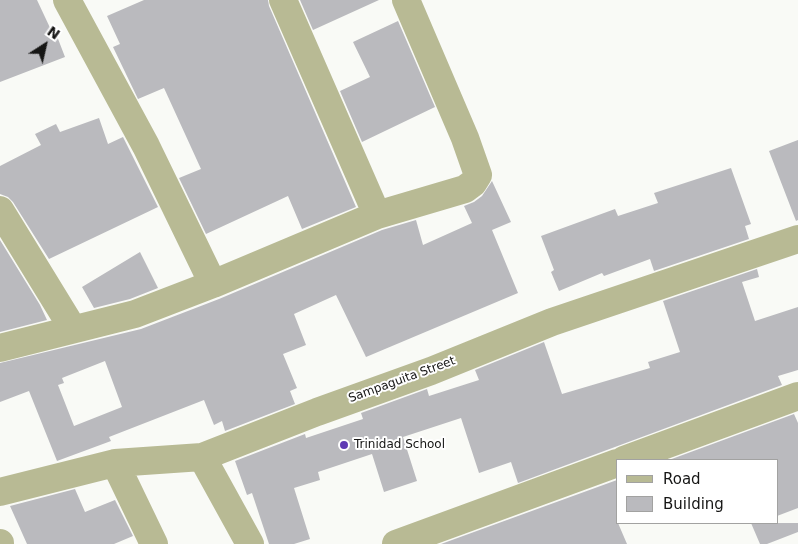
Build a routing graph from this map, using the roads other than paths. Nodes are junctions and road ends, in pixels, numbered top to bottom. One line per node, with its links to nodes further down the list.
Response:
1 (67, 0): 7 (street)
2 (282, 0): 5 (street)
3 (406, 0): 5 (street)
4 (0, 210): 8 (street)
5 (377, 215): 7 (street)
6 (798, 239): 11 (street, Sampaguita Street)
7 (214, 284): 8 (street)
8 (73, 329): 9 (street)
9 (0, 348)
10 (798, 396): 12 (street)
11 (202, 458): 13 (street, Sampaguita Street); 17 (street)
12 (627, 459)
13 (115, 463): 15 (street, Sampaguita Street); 16 (street)
14 (616, 463): 18 (street)
15 (0, 492)
16 (154, 544)
17 (250, 544)
18 (396, 544)

